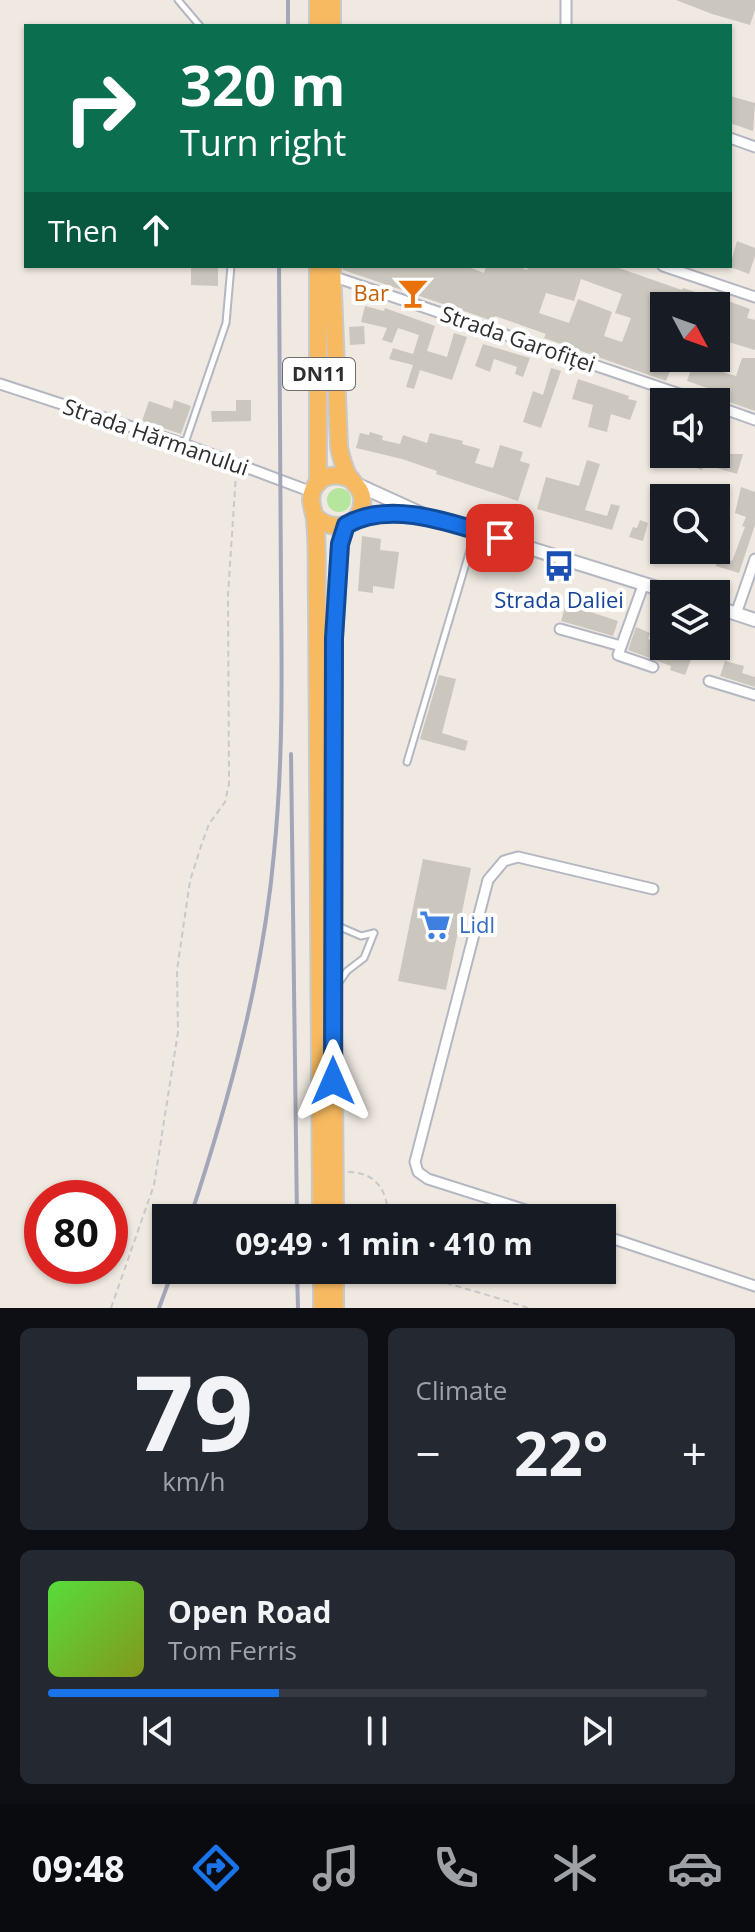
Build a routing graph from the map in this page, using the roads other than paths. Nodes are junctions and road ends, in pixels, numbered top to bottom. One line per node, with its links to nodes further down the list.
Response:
1 (318, 0): 6 (highway)
2 (332, 0): 7 (highway)
3 (566, 0): 8 (street)
4 (181, 2): 5 (lane)
5 (198, 24)
6 (318, 24)
7 (332, 24)
8 (566, 24)
9 (732, 139): 10 (street)
10 (755, 147)
11 (231, 268): 19 (lane)
12 (669, 268): 14 (street)
13 (327, 269): 16 (street, Strada Garofiței); 20 (highway, DN11); 21 (highway, DN11)
14 (755, 297)
15 (0, 384): 19 (street, Strada Hărmanului)
16 (663, 388)
17 (730, 411): 18 (street)
18 (755, 420)
19 (184, 444): 21 (street, Strada Hărmanului)
20 (354, 481): 21 (highway); 22 (main road); 24 (highway, DN11)
21 (315, 487): 23 (highway, DN11)
22 (424, 515): 24 (main road); 25 (main road)
23 (315, 516): 24 (highway); 41 (highway, DN11)
24 (350, 523): 39 (highway, DN11)
25 (476, 531): 27 (main road); 37 (lane)
26 (755, 559): 30 (street)
27 (644, 583): 28 (main road); 33 (street)
28 (650, 585)
29 (730, 612): 30 (main road)
30 (736, 614): 31 (main road)
31 (755, 620)
32 (560, 629): 33 (street)
33 (621, 646): 34 (street)
34 (653, 667)
35 (709, 681): 36 (street)
36 (755, 695)
37 (407, 762)
38 (653, 889): 43 (street)
39 (332, 922): 40 (highway, DN11); 40 (lane)
40 (333, 991): 42 (highway, DN11)
41 (321, 1204)
42 (335, 1204)
43 (507, 1204)
44 (616, 1240): 47 (street)
45 (322, 1284): 48 (highway)
46 (335, 1284): 49 (highway)
47 (755, 1286)
48 (322, 1308)
49 (335, 1308)

